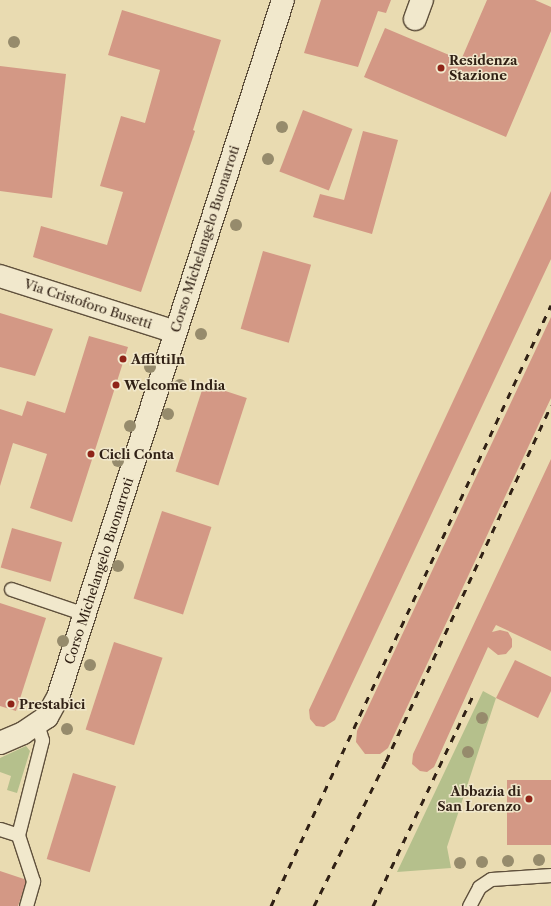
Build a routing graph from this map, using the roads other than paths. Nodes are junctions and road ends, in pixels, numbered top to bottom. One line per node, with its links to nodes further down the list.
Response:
1 (283, 0): 3 (street, Corso Michelangelo Buonarroti)
2 (0, 276): 3 (street, Via Cristoforo Busetti)
3 (175, 332): 5 (street, Corso Michelangelo Buonarroti)
4 (11, 589): 5 (lane)
5 (85, 614): 6 (street, Corso Michelangelo Buonarroti)
6 (37, 724): 7 (street, Corso Michelangelo Buonarroti); 9 (lane)
7 (0, 743)
8 (0, 829): 9 (lane)
9 (18, 835): 11 (lane)
10 (551, 875): 12 (lane)
11 (26, 906)
12 (469, 906)

